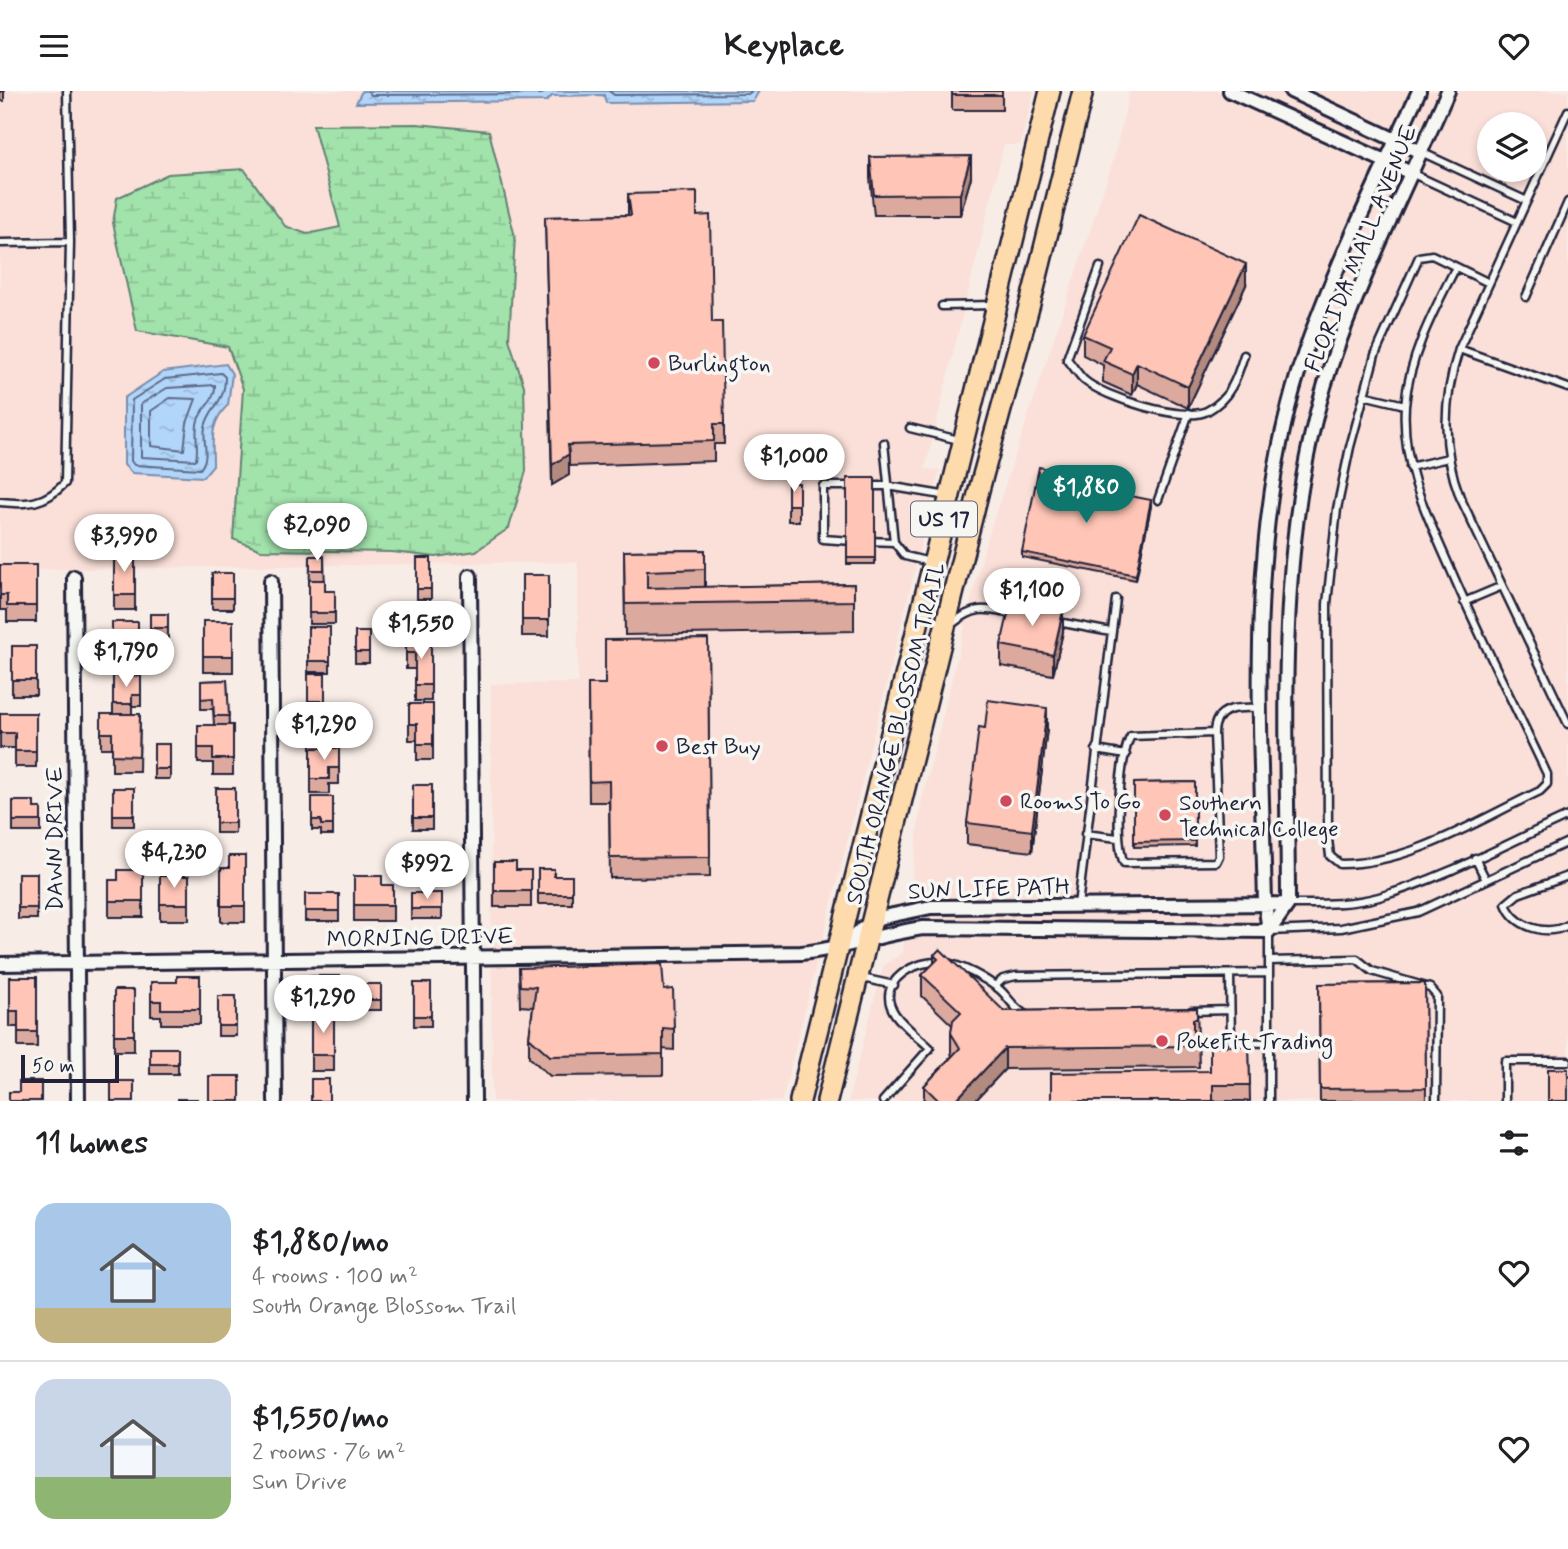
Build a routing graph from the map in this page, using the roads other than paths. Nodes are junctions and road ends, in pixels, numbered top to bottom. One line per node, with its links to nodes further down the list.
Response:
1 (67, 91): 17 (lane)
2 (1050, 91): 23 (main road, SOUTH ORANGE BLOSSOM TRAIL / US 17)
3 (1083, 91): 50 (main road, SOUTH ORANGE BLOSSOM TRAIL / US 17)
4 (1230, 91): 8 (street)
5 (1291, 91): 10 (street)
6 (1419, 91): 10 (street, FLORIDA MALL AVENUE)
7 (1448, 91): 11 (street, FLORIDA MALL AVENUE)
8 (1257, 97): 12 (street)
9 (1568, 113): 14 (lane)
10 (1396, 141): 11 (street); 12 (street, FLORIDA MALL AVENUE)
11 (1421, 152): 13 (street, FLORIDA MALL AVENUE); 14 (lane)
12 (1386, 162): 13 (street); 52 (street, FLORIDA MALL AVENUE)
13 (1409, 172): 16 (lane); 66 (street, FLORIDA MALL AVENUE)
14 (1527, 201): 16 (lane)
15 (1568, 202): 22 (lane)
16 (1517, 222): 21 (lane)
17 (71, 242): 18 (lane); 39 (lane)
18 (0, 243)
19 (1100, 267): 30 (lane)
20 (1456, 267): 21 (lane); 28 (lane); 29 (lane)
21 (1489, 283): 25 (lane)
22 (1525, 297)
23 (997, 305): 24 (lane); 32 (main road, SOUTH ORANGE BLOSSOM TRAIL / US 17)
24 (942, 306)
25 (1459, 349): 27 (lane); 34 (lane)
26 (1244, 355): 30 (lane)
27 (1568, 388)
28 (1363, 395): 29 (lane); 47 (lane)
29 (1405, 405): 35 (lane)
30 (1189, 413): 38 (lane)
31 (910, 428): 32 (lane)
32 (963, 441): 37 (main road, SOUTH ORANGE BLOSSOM TRAIL / US 17)
33 (884, 443): 36 (lane)
34 (1448, 458): 35 (lane); 45 (lane)
35 (1410, 467): 47 (lane)
36 (888, 486): 37 (lane); 40 (lane); 40 (lane)
37 (950, 497): 41 (main road, SOUTH ORANGE BLOSSOM TRAIL / US 17)
38 (1158, 500)
39 (0, 502)
40 (894, 542): 41 (lane)
41 (933, 563): 72 (main road, SOUTH ORANGE BLOSSOM TRAIL / US 17)
42 (470, 576): 73 (street)
43 (74, 577): 76 (street, DAWN DRIVE)
44 (271, 581): 74 (street)
45 (1502, 586): 47 (lane); 53 (lane)
46 (1116, 599): 51 (lane)
47 (1464, 602)
48 (1031, 617): 50 (lane)
49 (1044, 620): 51 (lane)
50 (945, 630): 70 (main road, SOUTH ORANGE BLOSSOM TRAIL / US 17)
51 (1111, 632): 56 (lane)
52 (1262, 708): 55 (lane); 65 (street, FLORIDA MALL AVENUE)
53 (1565, 713): 54 (lane)
54 (1568, 724)
55 (1214, 733): 57 (lane); 60 (lane)
56 (1097, 750): 57 (lane); 59 (lane)
57 (1126, 755): 60 (lane)
58 (1568, 817): 62 (lane)
59 (1085, 834): 60 (lane); 67 (lane)
60 (1118, 838)
61 (1568, 842): 64 (lane)
62 (1475, 858): 64 (lane); 66 (lane)
63 (1568, 876): 68 (lane)
64 (1486, 880): 71 (lane)
65 (1265, 903): 66 (street, SUN LIFE PATH); 67 (street, SUN LIFE PATH); 71 (street, FLORIDA MALL AVENUE)
66 (1288, 904): 71 (street)
67 (1078, 905): 69 (street); 70 (street, SUN LIFE PATH)
68 (1568, 925)
69 (1075, 927): 70 (street, SUN LIFE PATH); 71 (street, SUN LIFE PATH)
70 (872, 928): 72 (street, SUN LIFE PATH); 72 (street, SUN LIFE PATH); 81 (main road, SOUTH ORANGE BLOSSOM TRAIL / US 17)
71 (1269, 931): 75 (lane)
72 (840, 947): 73 (street, MORNING DRIVE); 93 (main road, SOUTH ORANGE BLOSSOM TRAIL / US 17)
73 (473, 958): 74 (street, MORNING DRIVE); 92 (street)
74 (275, 960): 76 (street, MORNING DRIVE); 91 (street)
75 (1269, 961): 78 (lane); 79 (lane)
76 (76, 963): 77 (street, MORNING DRIVE); 90 (street, DAWN DRIVE)
77 (0, 964)
78 (1372, 971): 82 (lane); 97 (lane)
79 (1269, 973): 80 (lane); 88 (lane)
80 (1230, 974): 84 (lane); 85 (lane)
81 (859, 978): 83 (lane); 94 (main road, SOUTH ORANGE BLOSSOM TRAIL / US 17)
82 (1373, 982)
83 (894, 985): 84 (lane); 95 (lane)
84 (995, 986): 87 (lane)
85 (1230, 1010): 86 (lane); 88 (lane)
86 (1189, 1011)
87 (1037, 1014)
88 (1269, 1043): 96 (lane)
89 (1568, 1061): 98 (lane)
90 (78, 1101)
91 (275, 1101)
92 (474, 1101)
93 (800, 1101)
94 (827, 1101)
95 (883, 1101)
96 (1269, 1101)
97 (1436, 1101)
98 (1505, 1101)

